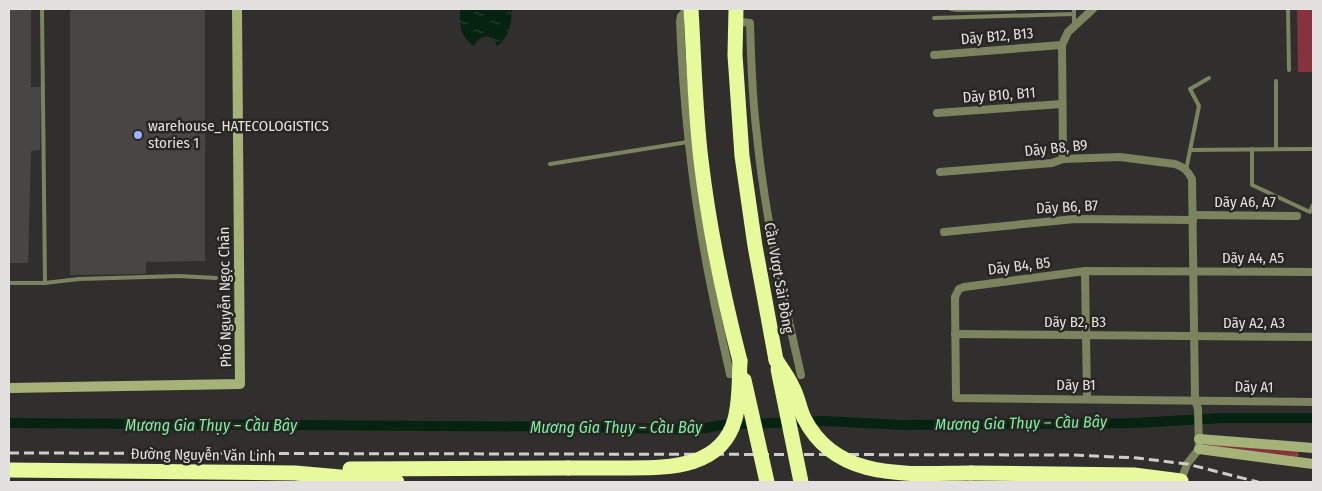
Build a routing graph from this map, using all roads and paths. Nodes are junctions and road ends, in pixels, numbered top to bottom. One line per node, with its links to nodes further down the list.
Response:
1 (42, 9): 38 (lane)
2 (237, 9): 47 (street, Phố Nguyễn Ngọc Chân)
3 (689, 9): 20 (street); 44 (highway)
4 (950, 9): 5 (lane)
5 (1015, 9)
6 (1074, 9): 9 (lane)
7 (1093, 9): 12 (street)
8 (1288, 9): 15 (lane)
9 (1074, 14): 11 (lane); 12 (lane)
10 (735, 15): 43 (highway, Cầu Vượt Sài Đồng); 46 (street)
11 (934, 18)
12 (1074, 26): 13 (street)
13 (1062, 44): 14 (street, Dãy B12, B13); 18 (street)
14 (934, 54)
15 (1289, 70)
16 (1209, 78): 24 (lane)
17 (1276, 81): 22 (lane)
18 (1062, 104): 19 (street, Dãy B10, B11); 25 (street)
19 (937, 113)
20 (689, 142): 26 (lane); 45 (street)
21 (1252, 149): 22 (lane); 24 (lane); 29 (lane)
22 (1276, 149): 23 (lane)
23 (1313, 149)
24 (1190, 150): 27 (lane)
25 (1063, 159): 27 (street, Dãy B8, B9); 28 (street, Dãy B8, B9)
26 (550, 164)
27 (1186, 170): 31 (street)
28 (940, 172)
29 (1313, 205)
30 (1297, 216): 31 (street, Dãy A6, A7)
31 (1193, 217): 32 (street, Dãy B6, B7); 34 (street)
32 (944, 232)
33 (1085, 271): 34 (street, Dãy B4, B5); 39 (street, Dãy B4, B5); 40 (street)
34 (1193, 271): 35 (street, Dãy A4, A5); 41 (street)
35 (1313, 272)
36 (216, 278): 38 (lane)
37 (9, 282): 38 (lane)
38 (45, 283)
39 (955, 334): 40 (street, Dãy B2, B3); 48 (street, Dãy B4, B5)
40 (1086, 335): 41 (street, Dãy B2, B3); 49 (street)
41 (1194, 336): 42 (street, Dãy A2, A3); 50 (street)
42 (1313, 337)
43 (776, 360): 59 (highway, Cầu Vượt Sài Đồng, bridge); 60 (highway, bridge)
44 (740, 361): 56 (highway, bridge); 58 (highway, bridge)
45 (730, 374)
46 (801, 375)
47 (9, 388)
48 (956, 398): 49 (street, Dãy B1)
49 (1087, 399): 50 (street, Dãy B1)
50 (1195, 400): 51 (street, Dãy A1); 52 (street)
51 (1313, 402)
52 (1199, 440): 53 (street); 54 (street); 60 (street)
53 (1311, 448): 54 (street)
54 (1310, 463)
55 (9, 470): 56 (highway, Đường Nguyễn Văn Linh)
56 (295, 473): 57 (highway, Đường Nguyễn Văn Linh)
57 (397, 482)
58 (766, 482)
59 (801, 482)
60 (1182, 482)

